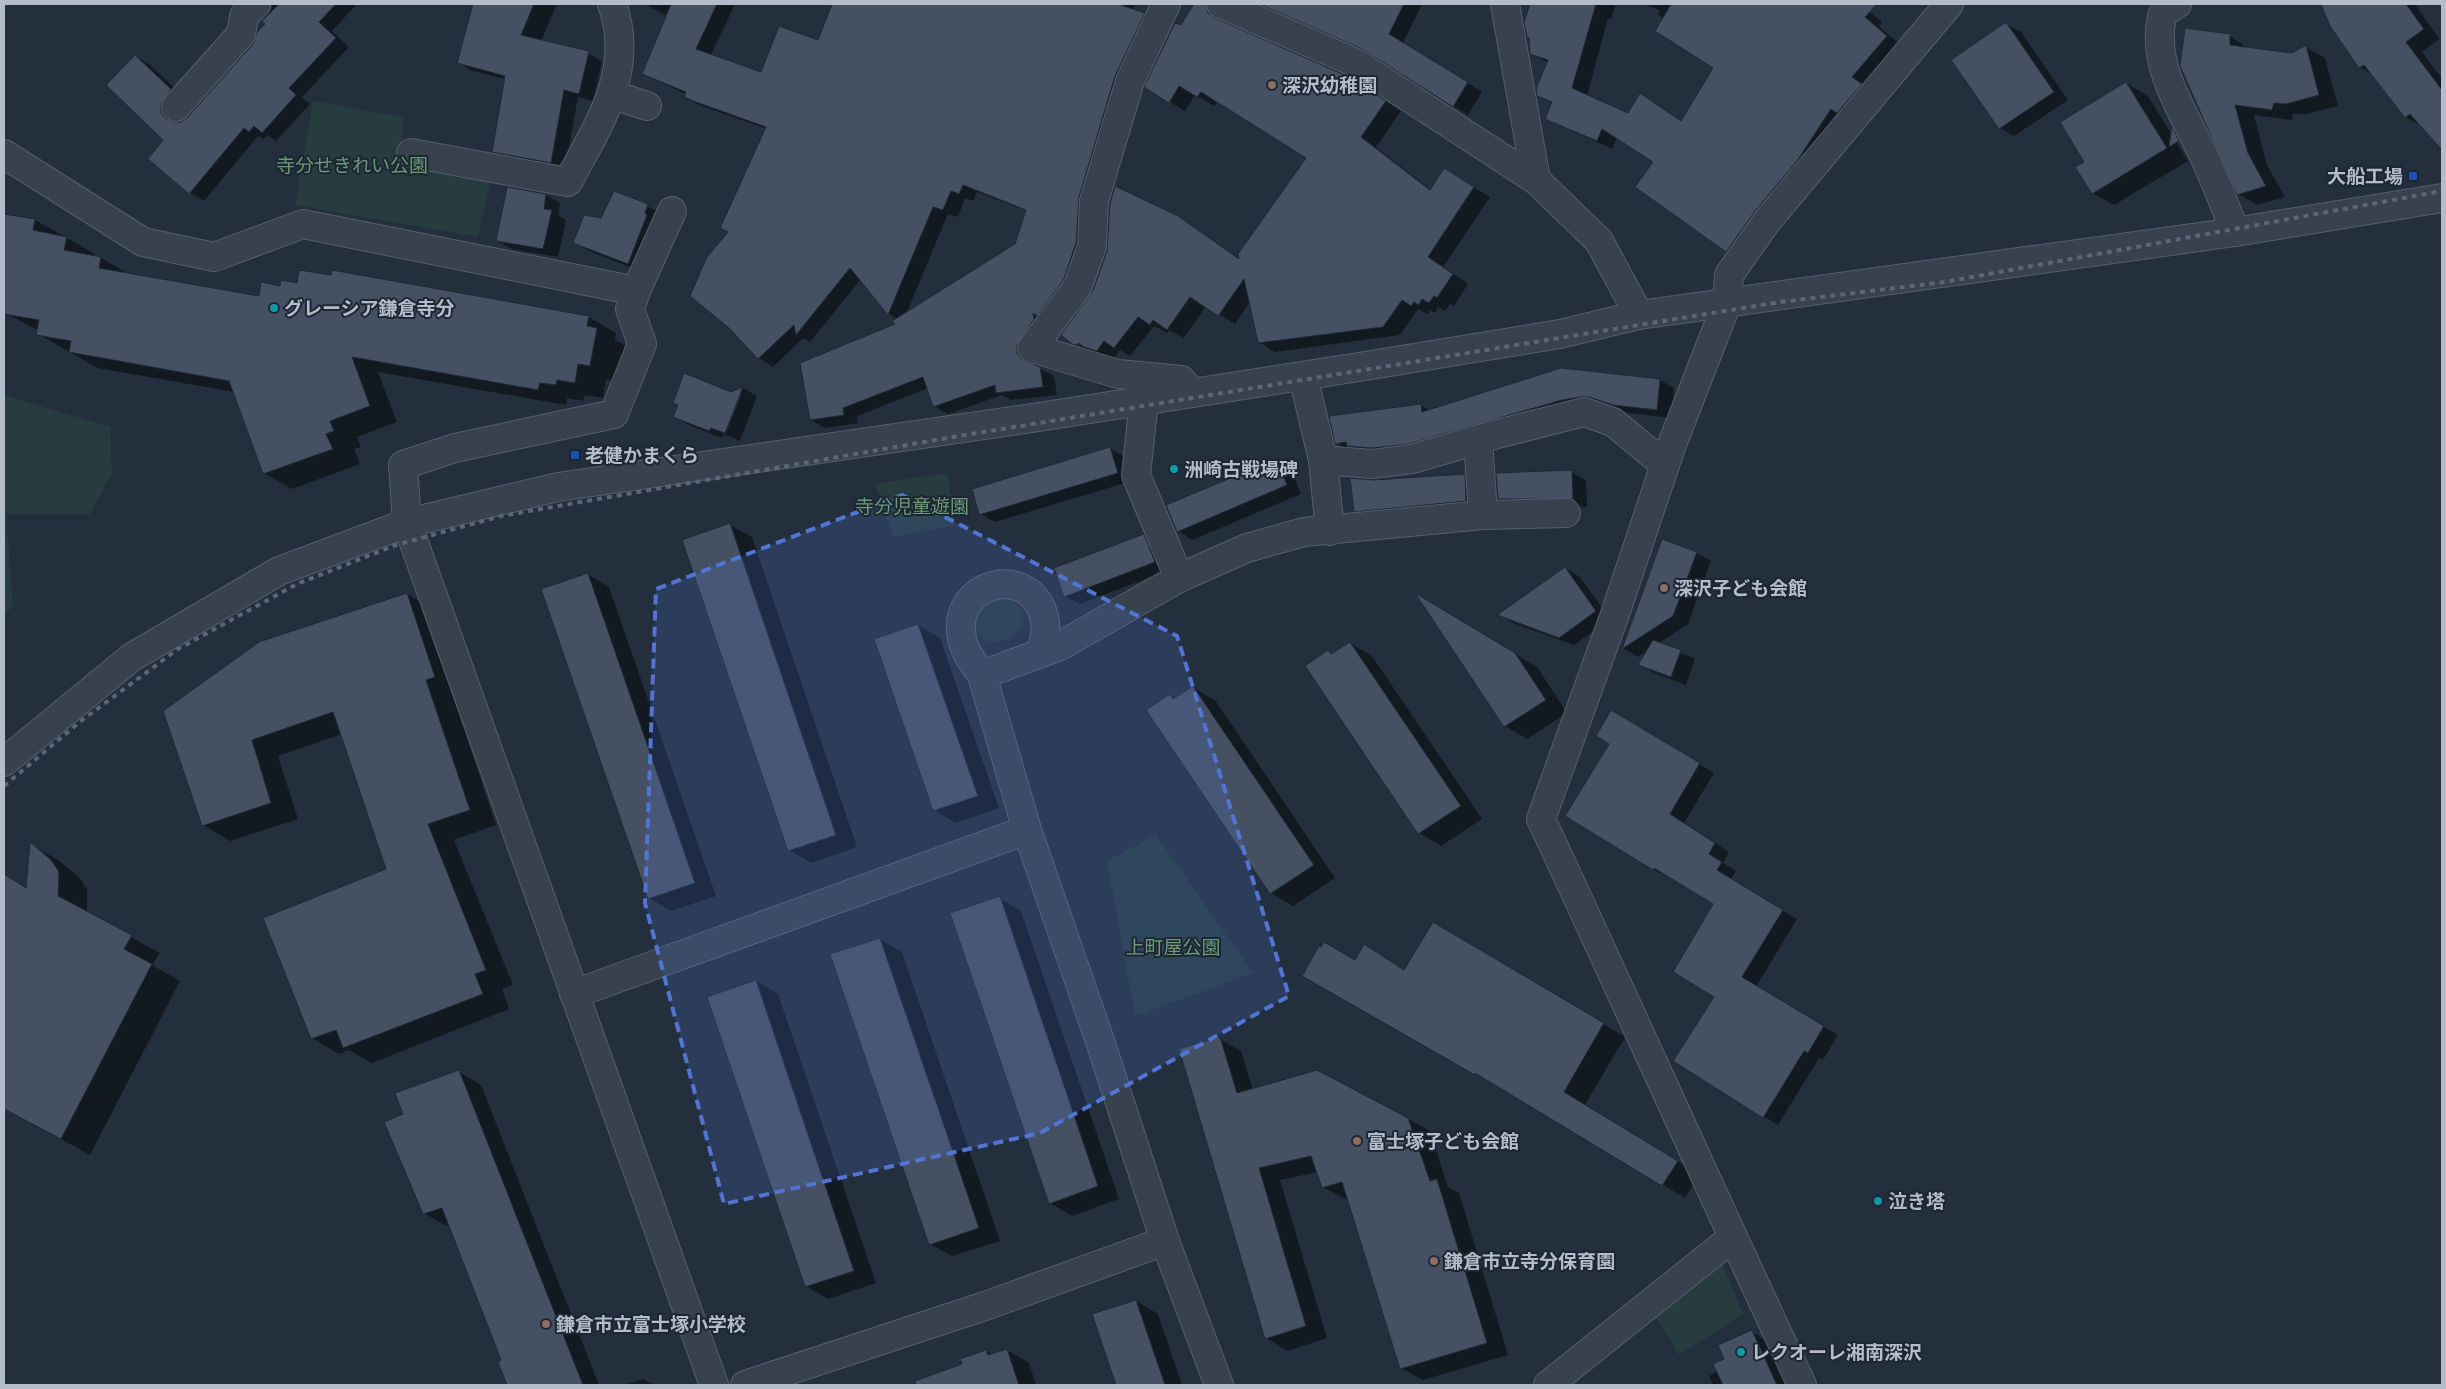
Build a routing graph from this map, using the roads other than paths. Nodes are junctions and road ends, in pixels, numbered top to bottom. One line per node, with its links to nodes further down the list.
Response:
1 (256, 4): 10 (street)
2 (612, 4): 8 (street)
3 (1166, 4): 21 (street)
4 (1221, 4): 13 (street)
5 (1505, 4): 13 (street)
6 (1949, 4): 18 (street)
7 (2177, 4): 16 (street)
8 (613, 95): 9 (street); 11 (street)
9 (647, 106)
10 (176, 107)
11 (411, 153)
12 (4, 154): 17 (street)
13 (1536, 180): 19 (street)
14 (2442, 198): 16 (street)
15 (672, 211): 17 (street)
16 (2235, 232): 18 (street)
17 (636, 291): 28 (street)
18 (1727, 303): 19 (street); 25 (street)
19 (1639, 315): 20 (street)
20 (1302, 376): 21 (street); 24 (street)
21 (1192, 393): 22 (street)
22 (1144, 401): 28 (street); 30 (street)
23 (1478, 440): 24 (street); 25 (street); 27 (street)
24 (1323, 460): 29 (street)
25 (1665, 465): 36 (street)
26 (1566, 513): 27 (street)
27 (1483, 515): 29 (street)
28 (407, 523): 33 (street); 35 (street)
29 (1330, 532): 30 (street)
30 (1179, 578): 31 (street)
31 (1042, 652): 32 (street); 32 (street)
32 (982, 675): 34 (street)
33 (4, 762)
34 (1028, 830): 35 (street); 37 (street)
35 (574, 994): 38 (street)
36 (1732, 1238): 41 (street); 42 (street)
37 (1165, 1241): 39 (street); 40 (street)
38 (714, 1385)
39 (745, 1385)
40 (1219, 1385)
41 (1548, 1385)
42 (1802, 1385)

